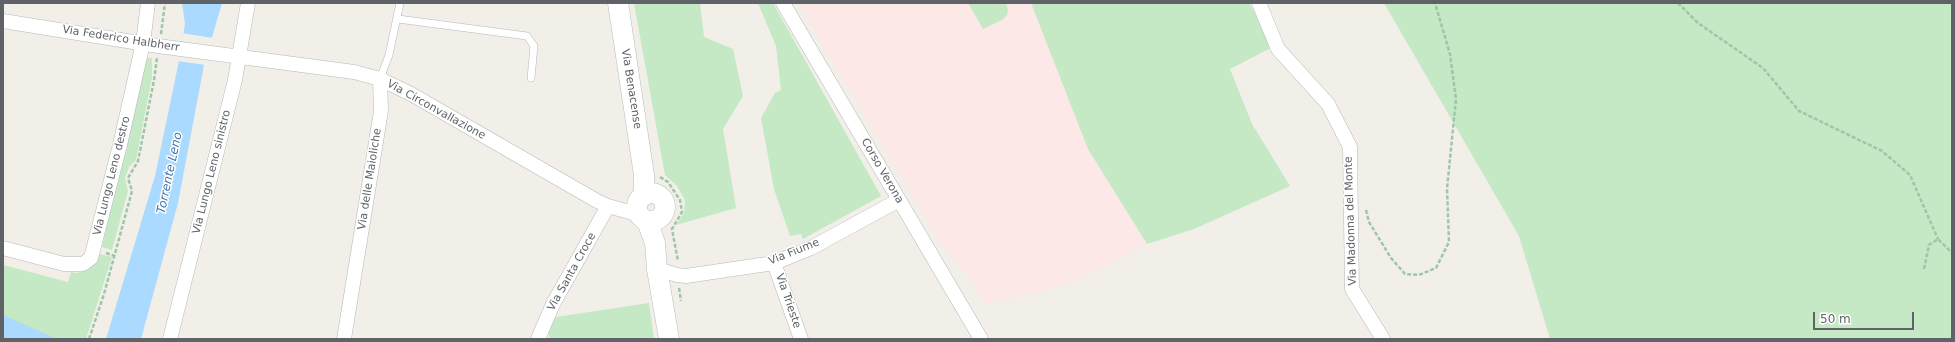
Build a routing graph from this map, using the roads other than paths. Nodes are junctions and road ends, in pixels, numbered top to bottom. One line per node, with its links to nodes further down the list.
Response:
1 (148, 3): 9 (street, Via Lungo Leno destro)
2 (248, 3): 10 (street, Via Lungo Leno sinistro)
3 (400, 3): 7 (lane, Via delle Maioliche)
4 (618, 3): 15 (main road, Via Benacense)
5 (783, 3): 13 (street, Corso Verona)
6 (1258, 3): 25 (street, Via Madonna del Monte)
7 (398, 19): 11 (lane); 12 (lane, Via delle Maioliche)
8 (3, 20): 9 (street, Via Federico Halbherr)
9 (143, 43): 10 (street, Via Federico Halbherr); 16 (street, Via Lungo Leno destro)
10 (240, 57): 12 (street, Via Circonvallazione); 19 (street, Via Lungo Leno sinistro)
11 (531, 78)
12 (380, 80): 14 (street, Via Circonvallazione); 20 (street, Via delle Maioliche)
13 (899, 200): 17 (street, Via Fiume); 24 (street, Corso Verona)
14 (612, 207): 15 (street); 21 (street, Via Santa Croce)
15 (648, 208): 18 (main road, Via Benacense)
16 (3, 248)
17 (774, 263): 18 (street, Via Fiume); 23 (street, Via Trieste)
18 (657, 269): 22 (main road, Via Benacense)
19 (170, 339)
20 (344, 339)
21 (538, 339)
22 (669, 339)
23 (801, 339)
24 (981, 339)
25 (1383, 339)

